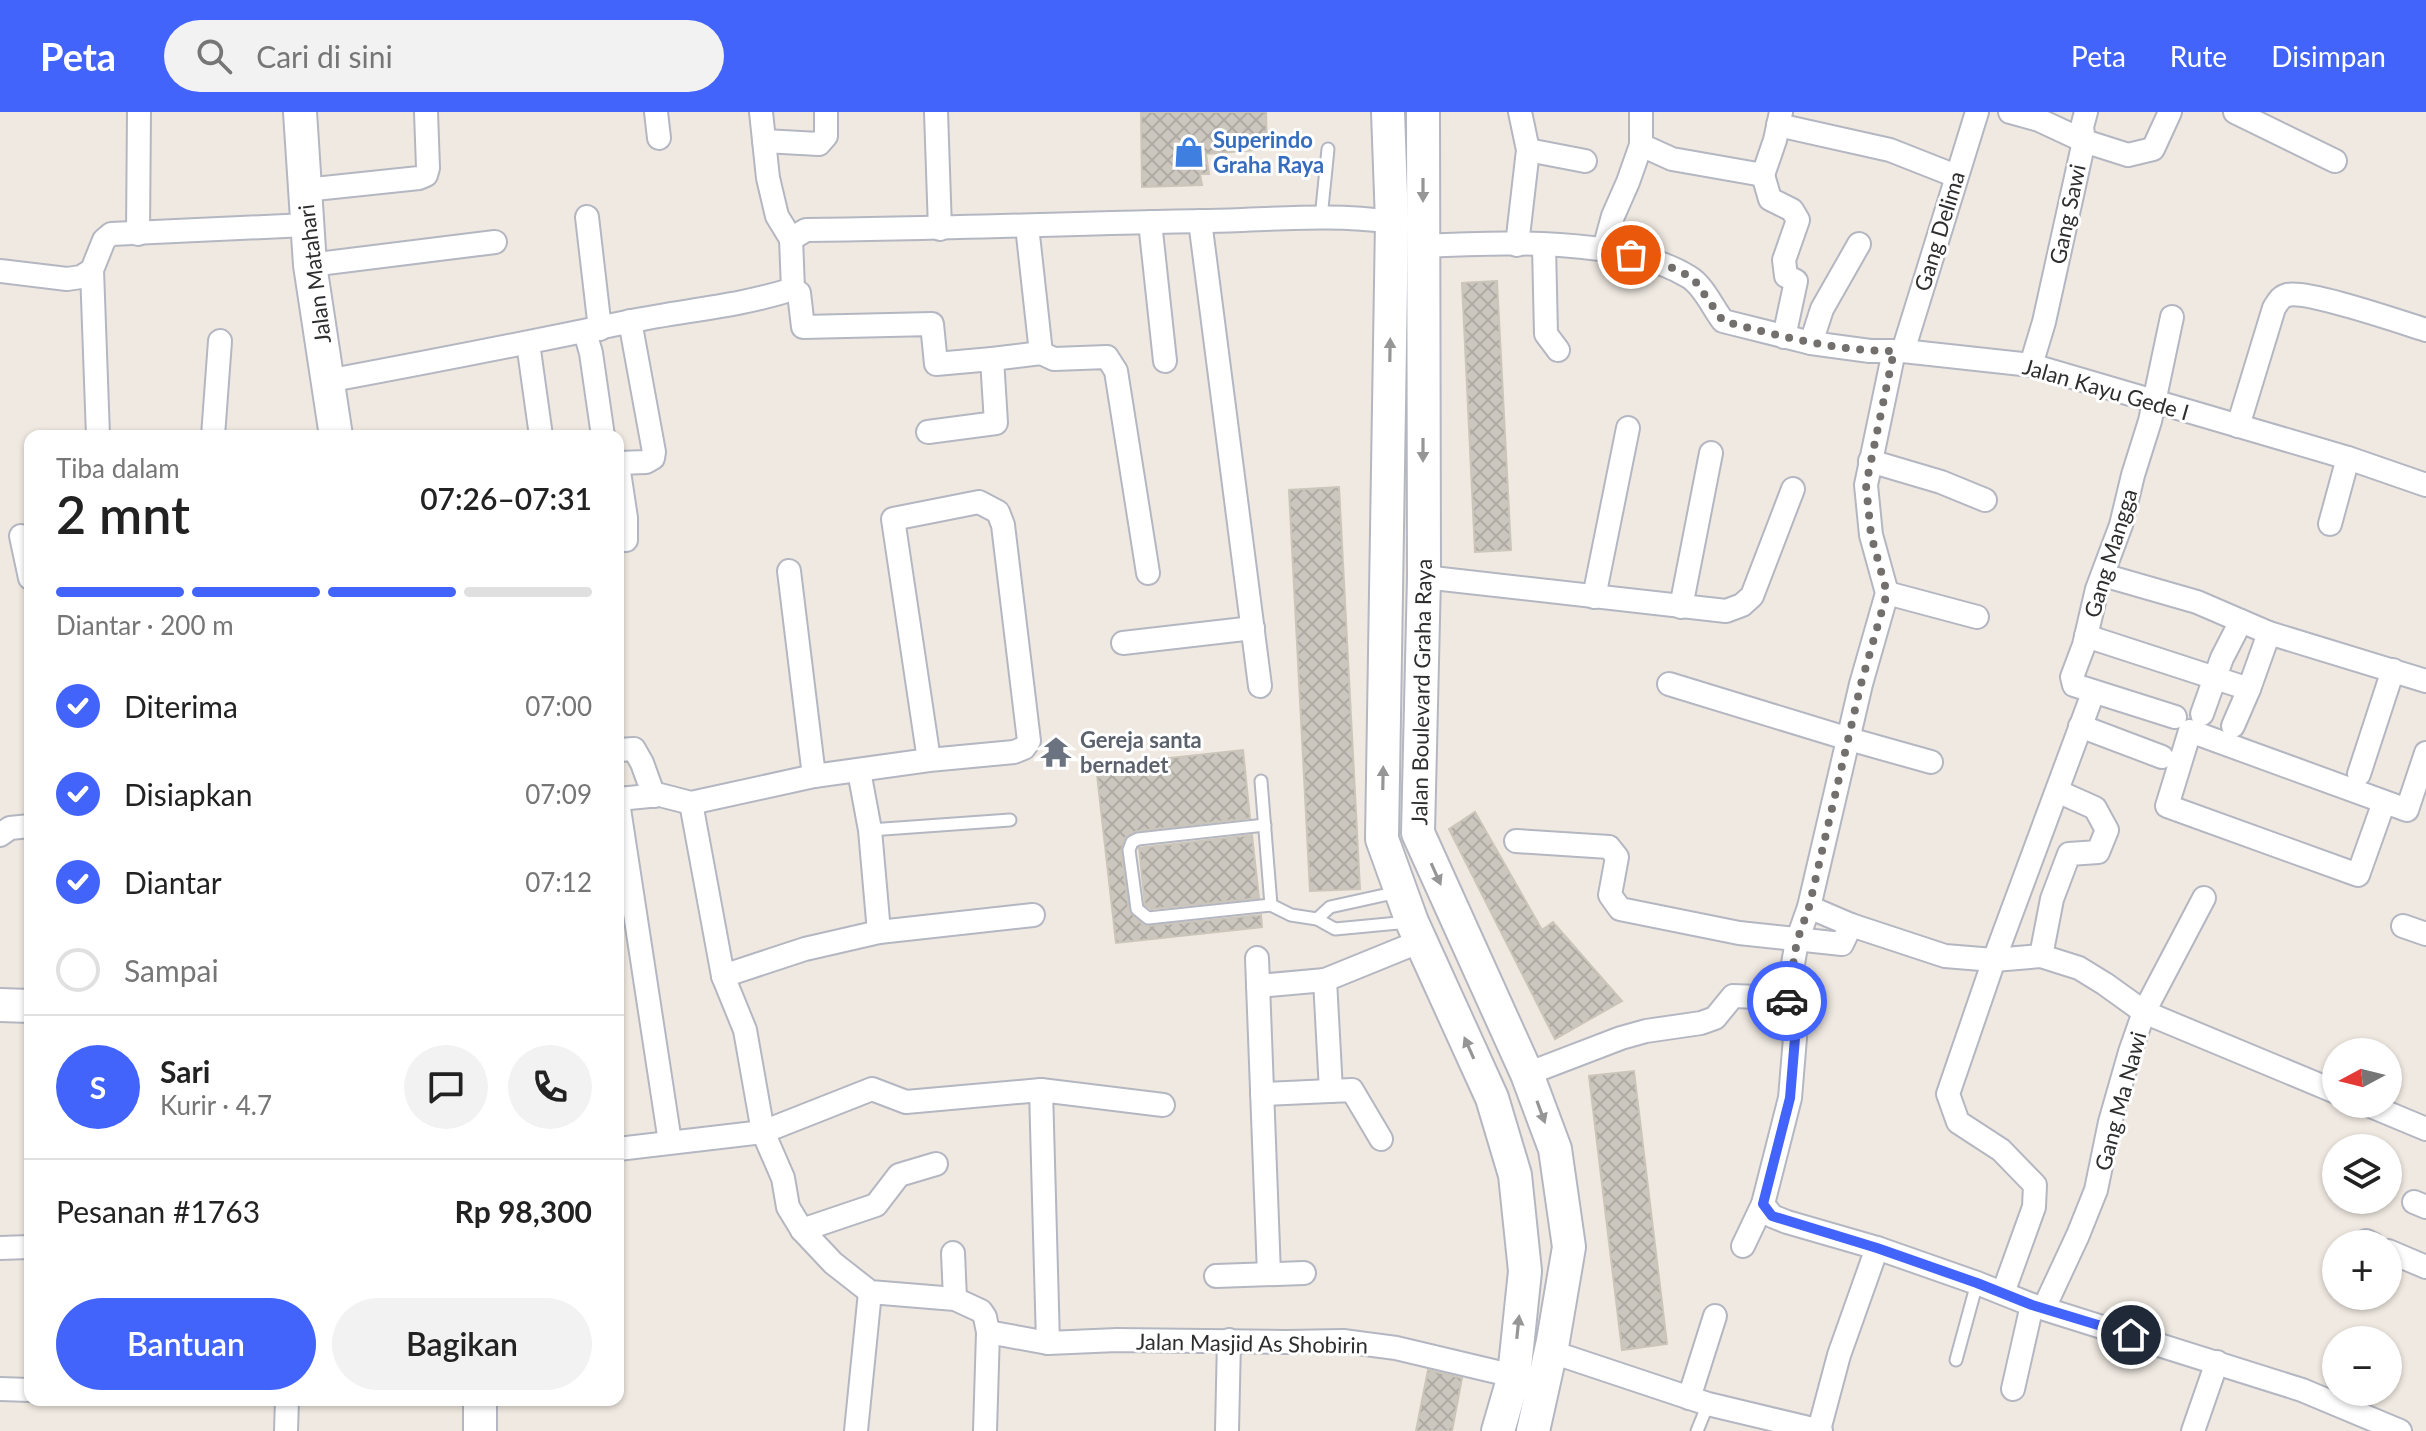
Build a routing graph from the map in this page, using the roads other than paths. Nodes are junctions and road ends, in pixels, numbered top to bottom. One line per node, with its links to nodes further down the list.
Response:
1 (139, 112): 37 (street)
2 (300, 112): 28 (main road, Jalan Matahari)
3 (426, 112): 28 (street)
4 (656, 112): 18 (street)
5 (761, 112): 19 (street)
6 (826, 112): 19 (street)
7 (936, 112): 36 (street)
8 (1388, 112): 33 (main road, Jalan Boulevard Graha Raya)
9 (1423, 112): 42 (main road, Jalan Boulevard Graha Raya, one-way to 42)
10 (1520, 112): 23 (street)
11 (1641, 112): 21 (street)
12 (1977, 112): 27 (street, Gang Delima)
13 (2010, 112): 20 (street, Gang Sawi)
14 (2086, 112): 20 (street)
15 (2170, 112): 20 (street)
16 (2235, 112): 25 (street)
17 (1780, 119): 26 (street); 27 (street)
18 (659, 138)
19 (764, 141): 38 (street)
20 (2084, 141): 62 (street, Gang Sawi)
21 (1641, 145): 26 (street); 44 (street)
22 (1328, 149): 30 (lane)
23 (1528, 150): 24 (street); 41 (street)
24 (1585, 161)
25 (2335, 161)
26 (1763, 175): 53 (street)
27 (1956, 176): 58 (street, Gang Delima)
28 (305, 190): 34 (main road, Jalan Matahari)
29 (587, 217): 51 (street)
30 (1321, 219): 31 (street); 33 (street)
31 (1200, 221): 32 (street); 94 (street)
32 (1150, 222): 35 (street); 61 (street)
33 (1392, 222): 131 (main road, Jalan Boulevard Graha Raya, one-way to 33)
34 (306, 225): 37 (street); 45 (main road, Jalan Matahari)
35 (1027, 226): 36 (street); 59 (street)
36 (940, 229): 38 (street)
37 (138, 234): 46 (street)
38 (791, 239): 48 (street)
39 (495, 242): 45 (street)
40 (1859, 244): 56 (street)
41 (1517, 245): 42 (street, Jalan Kayu Gede I); 43 (street, Jalan Kayu Gede I)
42 (1423, 246): 88 (main road, Jalan Boulevard Graha Raya, one-way to 88)
43 (1544, 246): 44 (street, Jalan Kayu Gede I); 57 (street)
44 (1604, 249): 53 (street, Jalan Kayu Gede I)
45 (310, 265): 63 (main road, Jalan Matahari)
46 (92, 270): 47 (street); 67 (street)
47 (0, 271)
48 (793, 289): 50 (street); 60 (street)
49 (2172, 317): 64 (street, Gang Mangga)
50 (630, 321): 51 (street); 76 (street)
51 (592, 330): 55 (street); 71 (street)
52 (2426, 330): 65 (street)
53 (1784, 337): 56 (street, Jalan Kayu Gede I)
54 (220, 341): 68 (street)
55 (528, 343): 63 (street); 70 (street)
56 (1811, 343): 58 (street, Jalan Kayu Gede I)
57 (1558, 350)
58 (1898, 351): 62 (street, Jalan Kayu Gede I); 75 (street, Gang Delima)
59 (1041, 353): 60 (street); 86 (street)
60 (992, 359): 72 (street)
61 (1165, 361)
62 (2031, 365): 64 (street, Jalan Kayu Gede I)
63 (327, 381): 69 (main road, Jalan Matahari)
64 (2156, 400): 65 (street, Jalan Kayu Gede I); 87 (street, Gang Mangga)
65 (2238, 426): 74 (street, Jalan Kayu Gede I)
66 (1628, 428): 90 (street)
67 (98, 430)
68 (213, 430)
69 (335, 430)
70 (540, 430)
71 (602, 430)
72 (928, 432)
73 (1711, 453): 91 (street)
74 (2348, 458): 77 (street, Jalan Kayu Gede I); 81 (street)
75 (1870, 461): 79 (street); 89 (street, Gang Delima)
76 (624, 464)
77 (2426, 485)
78 (1793, 489): 91 (street)
79 (1985, 500)
80 (624, 504): 83 (street)
81 (2330, 524)
82 (17, 536): 84 (street)
83 (624, 540)
84 (24, 559)
85 (789, 571): 117 (street)
86 (1148, 573)
87 (2103, 575): 93 (street); 96 (street, Gang Mangga)
88 (1424, 577): 90 (street); 129 (main road, Jalan Boulevard Graha Raya)
89 (1887, 593): 92 (street); 109 (street)
90 (1594, 597): 91 (street)
91 (1681, 607)
92 (1977, 617)
93 (2241, 621): 95 (street); 99 (street)
94 (1253, 628): 97 (street); 102 (street)
95 (2269, 633): 98 (street); 103 (street)
96 (2086, 636): 99 (street); 104 (street, Gang Mangga)
97 (1123, 643)
98 (2393, 670): 100 (street); 116 (street)
99 (2216, 678): 103 (street); 105 (street)
100 (2426, 681)
101 (1669, 684): 109 (street)
102 (1260, 686)
103 (2249, 689): 108 (street)
104 (2093, 693): 106 (street); 107 (street)
105 (2202, 714)
106 (2175, 717)
107 (2080, 726): 112 (street); 120 (street)
108 (2233, 726)
109 (1849, 739): 114 (street); 138 (street)
110 (624, 750): 121 (street)
111 (2426, 753): 119 (street)
112 (2162, 757)
113 (929, 760): 113 (street); 115 (street)
114 (1931, 762)
115 (859, 771): 117 (street); 128 (street)
116 (2359, 774)
117 (814, 776): 124 (street)
118 (1261, 781): 126 (lane)
119 (2420, 789): 123 (street)
120 (2057, 791): 148 (street); 150 (street)
121 (654, 796): 122 (street); 124 (street)
122 (624, 800)
123 (2384, 802): 123 (street)
124 (691, 803): 151 (street)
125 (1010, 820): 128 (lane)
126 (1265, 825): 136 (lane); 136 (lane)
127 (24, 827): 130 (street)
128 (870, 830): 144 (street)
129 (1418, 833): 131 (main road); 158 (main road, Jalan Boulevard Graha Raya, one-way to 158)
130 (0, 835)
131 (1382, 839): 134 (main road, Jalan Boulevard Graha Raya)
132 (624, 840): 168 (street)
133 (1516, 841): 147 (street)
134 (1400, 892): 137 (lane); 145 (main road, Jalan Boulevard Graha Raya)
135 (2204, 898): 157 (street, Gang Ma Nawi)
136 (1271, 905): 140 (lane)
137 (1330, 907): 140 (lane); 143 (lane)
138 (1809, 907): 141 (street); 147 (street)
139 (1033, 915): 144 (street)
140 (1317, 919): 143 (lane)
141 (1851, 925): 147 (street); 150 (street)
142 (2403, 926): 146 (street)
143 (1335, 929): 145 (lane)
144 (879, 932): 151 (street)
145 (1416, 932): 152 (street); 195 (main road, Jalan Boulevard Graha Raya, one-way to 145)
146 (2426, 934)
147 (1797, 941): 154 (street)
148 (2041, 956): 150 (street); 157 (street)
149 (1257, 958): 153 (street)
150 (1994, 960): 185 (street)
151 (723, 976): 166 (street)
152 (1325, 980): 153 (street); 161 (street)
153 (1258, 986): 162 (street)
154 (1787, 998): 158 (street); 171 (street)
155 (0, 1005): 156 (main road)
156 (24, 1006)
157 (2144, 1012): 159 (street); 187 (street, Gang Ma Nawi)
158 (1527, 1074): 192 (main road, Jalan Boulevard Graha Raya, one-way to 192)
159 (2322, 1086)
160 (1041, 1090): 163 (street); 166 (street); 191 (street)
161 (1331, 1091): 162 (street); 167 (street)
162 (1262, 1094): 181 (street)
163 (1163, 1105)
164 (2400, 1118): 165 (street)
165 (2426, 1129)
166 (763, 1132): 168 (street); 172 (street)
167 (1381, 1139)
168 (670, 1142): 169 (street)
169 (624, 1148)
170 (936, 1164): 172 (street)
171 (1763, 1204): 173 (street); 176 (street)
172 (802, 1230): 184 (street)
173 (1743, 1246)
174 (24, 1247): 175 (street)
175 (0, 1248)
176 (1877, 1248): 183 (street); 210 (street)
177 (953, 1253): 186 (street)
178 (2402, 1257): 179 (street)
179 (2426, 1267)
180 (1304, 1273): 181 (street)
181 (1269, 1274): 182 (street)
182 (1216, 1276)
183 (1977, 1283): 185 (street); 193 (lane)
184 (870, 1292): 186 (street); 204 (street)
185 (2003, 1293): 187 (street)
186 (955, 1299): 189 (street)
187 (2038, 1306): 194 (street); 197 (street, Gang Ma Nawi)
188 (1715, 1316): 199 (street)
189 (988, 1332): 191 (street, Jalan Masjid As Shobirin); 205 (street)
190 (1229, 1340): 191 (street, Jalan Masjid As Shobirin); 195 (street, Jalan Masjid As Shobirin); 206 (street)
191 (1048, 1343)
192 (1549, 1351): 199 (street); 208 (main road, Jalan Boulevard Graha Raya)
193 (1956, 1360)
194 (2217, 1362): 211 (street); 212 (street)
195 (1514, 1376): 207 (main road, Jalan Boulevard Graha Raya)
196 (0, 1389): 198 (street)
197 (2013, 1389)
198 (24, 1390)
199 (1689, 1397): 209 (lane); 210 (street)
200 (287, 1406): 202 (street)
201 (480, 1406): 203 (main road)
202 (286, 1431)
203 (480, 1431)
204 (856, 1431)
205 (985, 1431)
206 (1227, 1431)
207 (1498, 1431)
208 (1533, 1431)
209 (1697, 1431)
210 (1820, 1431)
211 (2193, 1431)
212 (2400, 1431)

